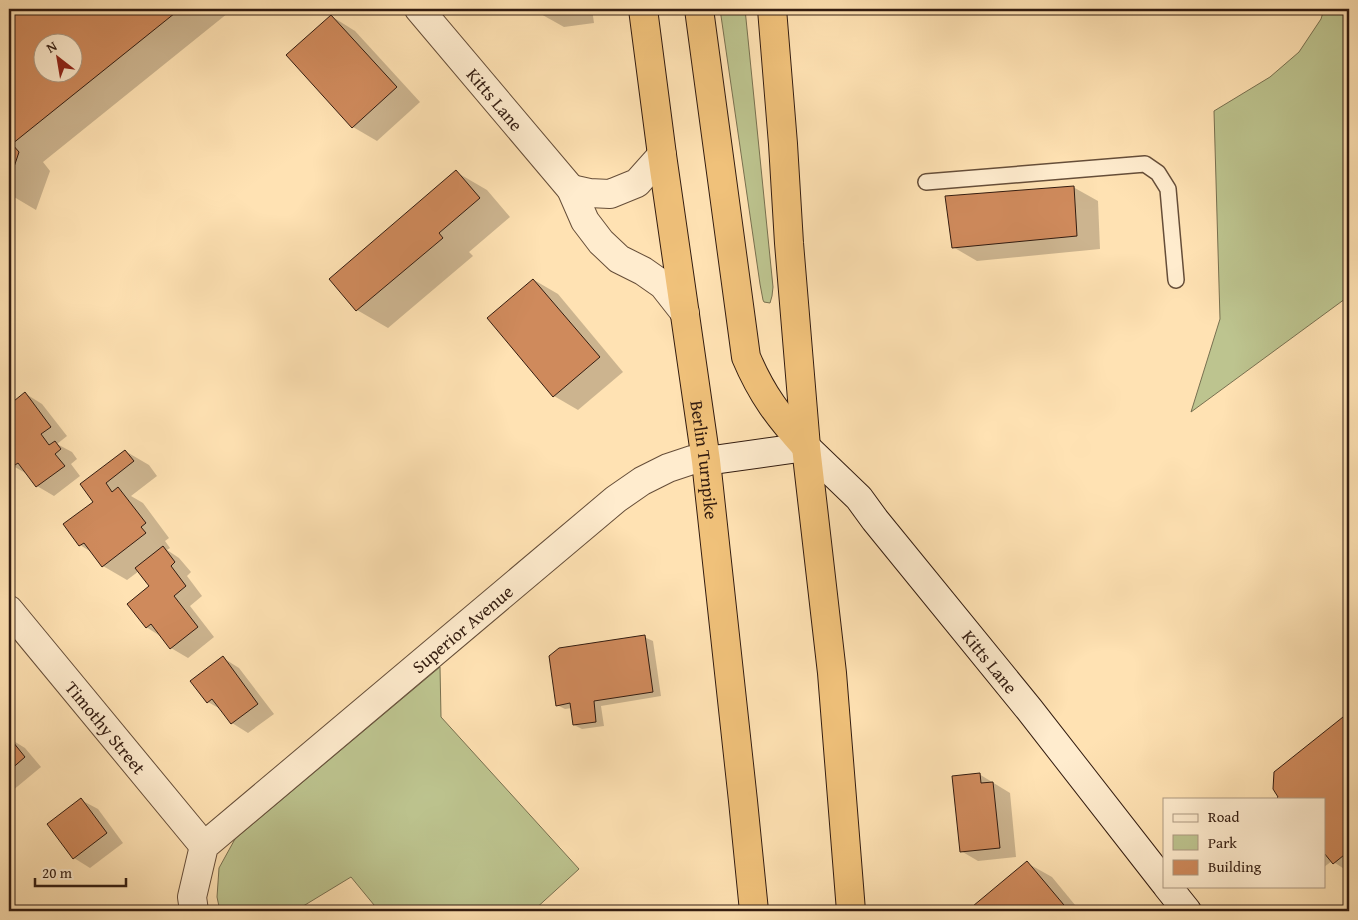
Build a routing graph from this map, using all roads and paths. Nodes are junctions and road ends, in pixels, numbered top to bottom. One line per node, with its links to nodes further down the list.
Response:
1 (419, 9): 7 (street, Kitts Lane)
2 (643, 9): 5 (highway, Berlin Turnpike)
3 (698, 9): 10 (highway)
4 (772, 9): 10 (highway)
5 (662, 155): 7 (street); 9 (highway, Berlin Turnpike)
6 (926, 182): 8 (lane)
7 (571, 189): 9 (street, Kitts Lane)
8 (1176, 280)
9 (684, 313): 11 (highway, Berlin Turnpike)
10 (806, 447): 11 (street, Superior Avenue); 14 (street, Kitts Lane); 18 (highway)
11 (706, 461): 13 (street, Superior Avenue); 17 (highway, Berlin Turnpike)
12 (9, 610): 13 (street, Timothy Street)
13 (204, 846): 16 (street)
14 (1163, 881)
15 (1169, 888): 19 (street)
16 (194, 911)
17 (754, 911)
18 (851, 911)
19 (1187, 911)

